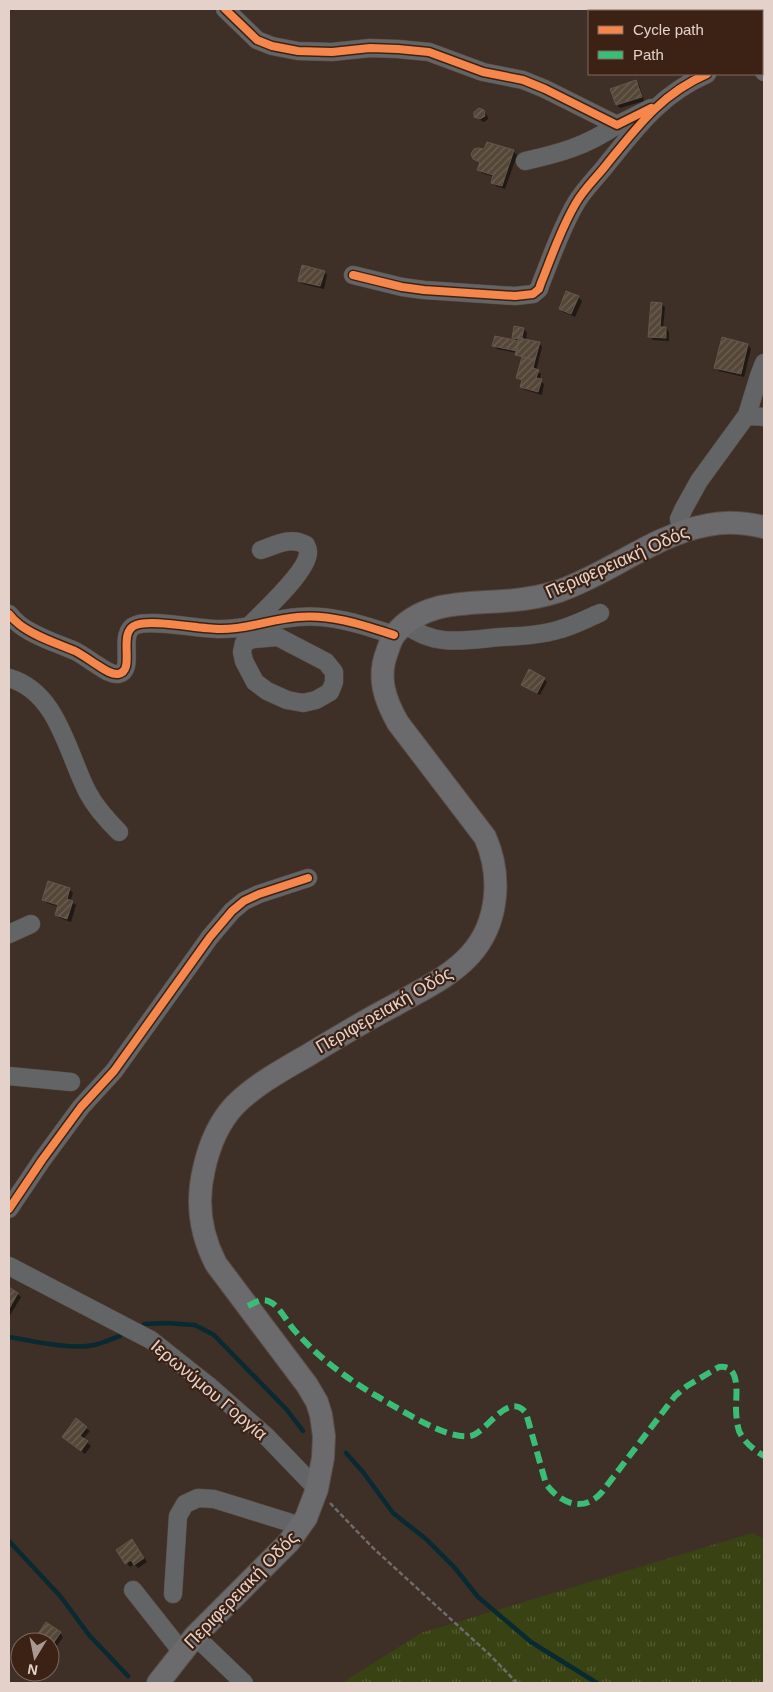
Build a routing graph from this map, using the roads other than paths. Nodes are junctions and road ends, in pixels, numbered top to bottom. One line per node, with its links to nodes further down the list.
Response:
1 (225, 9): 4 (street)
2 (705, 75): 3 (street)
3 (658, 104): 4 (street); 6 (street)
4 (617, 124): 5 (street)
5 (525, 161)
6 (353, 275)
7 (764, 363): 8 (street)
8 (756, 416): 10 (street)
9 (764, 527): 10 (main road, Περιφερειακή Οδός)
10 (682, 532): 16 (main road, Περιφερειακή Οδός)
11 (261, 550): 15 (street)
12 (600, 612): 16 (street)
13 (9, 614): 15 (street)
14 (275, 620): 15 (street); 16 (street); 17 (street)
15 (249, 626)
16 (400, 630): 27 (main road, Περιφερειακή Οδός)
17 (278, 637): 17 (street)
18 (9, 678): 19 (street)
19 (119, 832)
20 (308, 878): 25 (street)
21 (31, 924): 22 (street)
22 (9, 934)
23 (9, 1076): 24 (street)
24 (71, 1082)
25 (9, 1209)
26 (9, 1266): 27 (street, Ιερωνύμου Γοργία)
27 (317, 1489): 28 (main road, Περιφερειακή Οδός)
28 (302, 1526): 30 (street); 31 (main road, Περιφερειακή Οδός)
29 (133, 1590): 31 (street)
30 (173, 1594)
31 (188, 1644): 32 (main road, Περιφερειακή Οδός); 33 (street)
32 (158, 1683)
33 (244, 1683)

